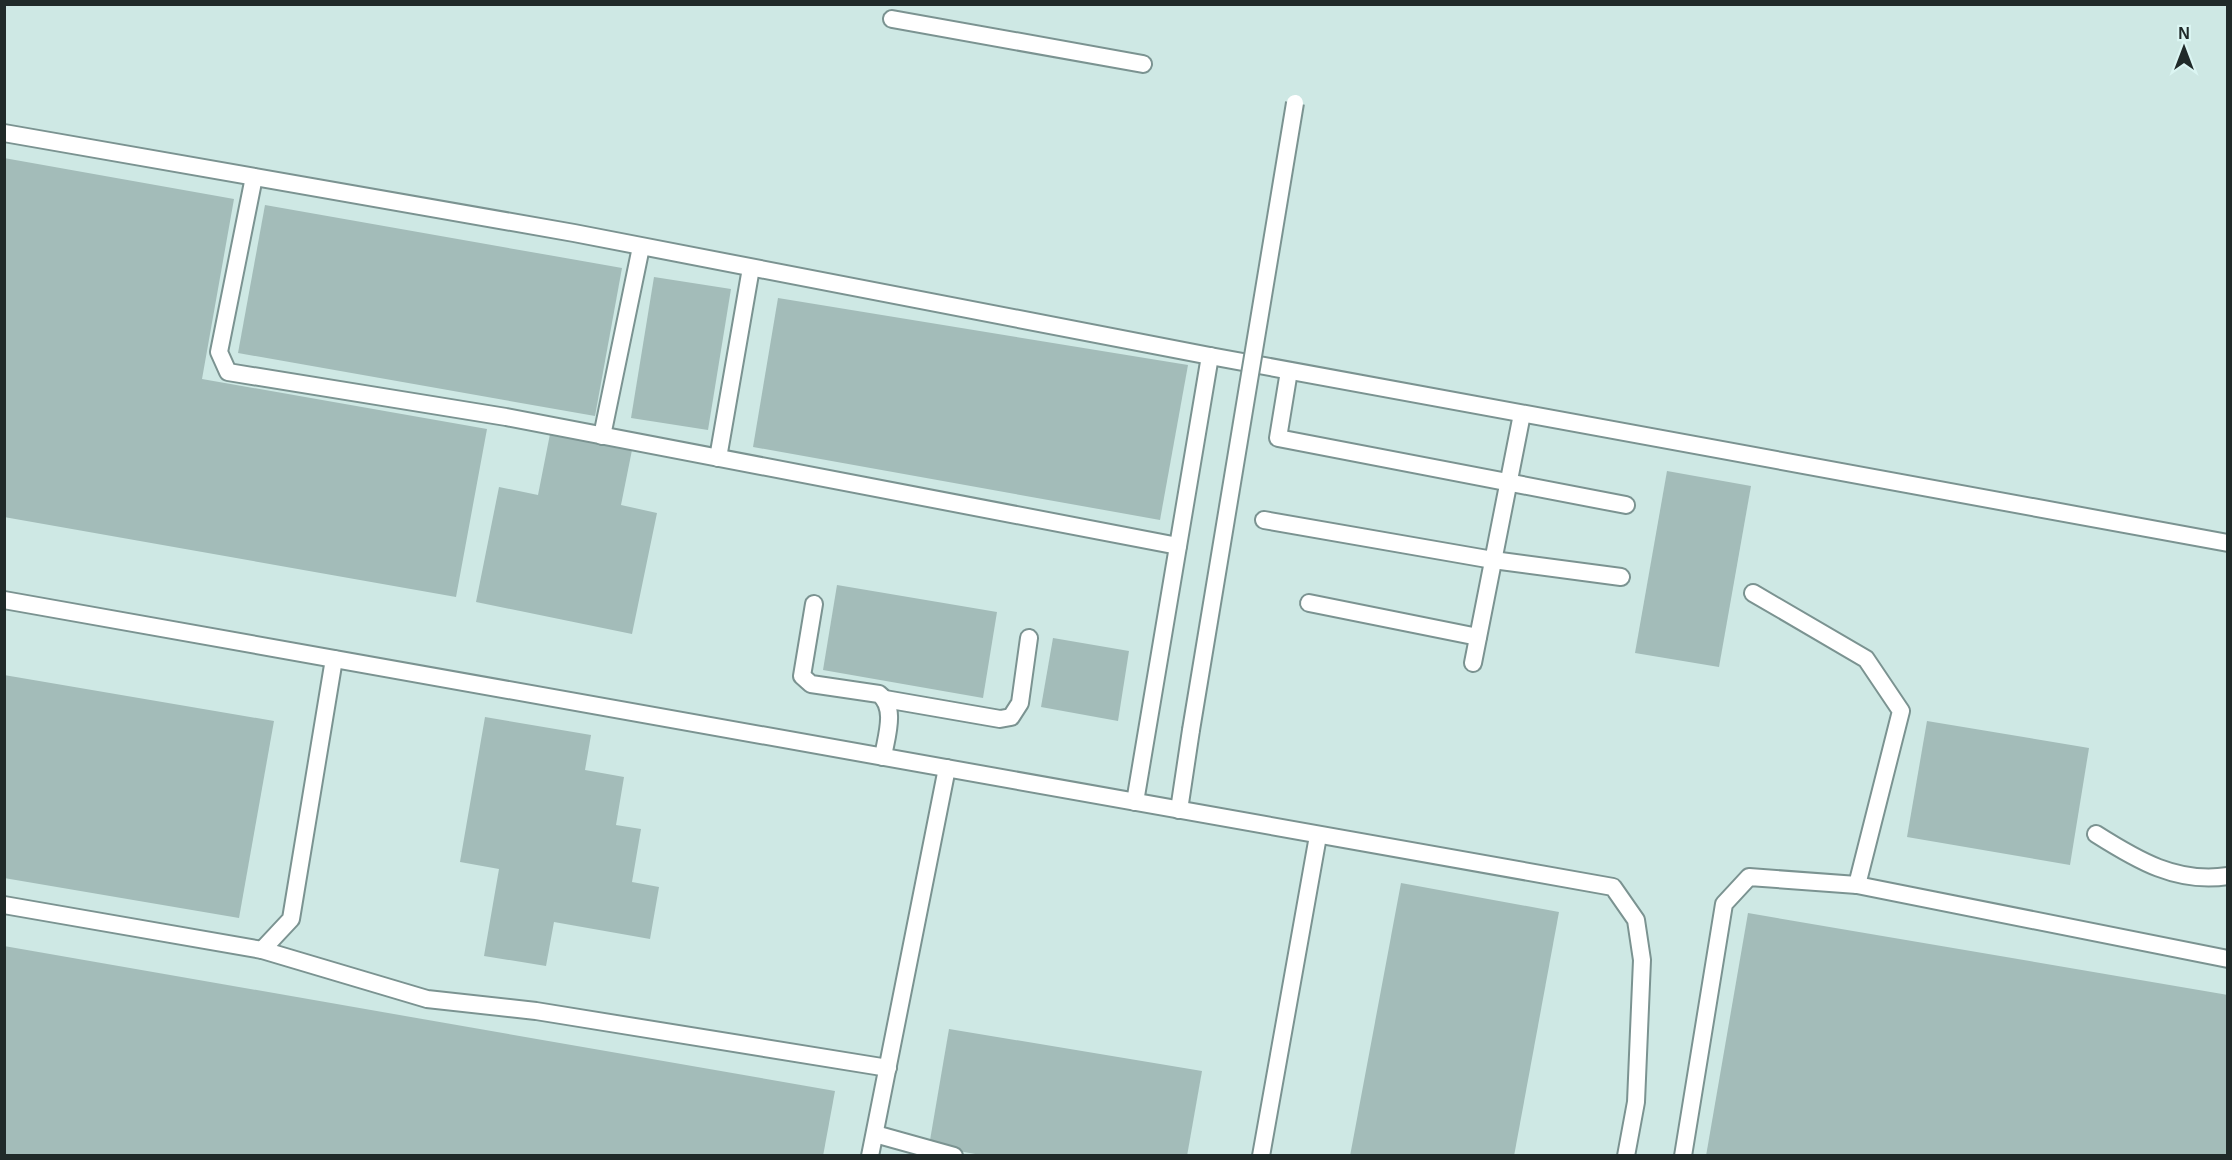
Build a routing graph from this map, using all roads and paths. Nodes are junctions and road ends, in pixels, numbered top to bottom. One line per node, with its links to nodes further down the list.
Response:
1 (892, 19): 2 (lane)
2 (1143, 64)
3 (1295, 103): 32 (lane, bridge)
4 (4, 133): 5 (lane)
5 (254, 177): 6 (lane); 11 (lane)
6 (641, 247): 7 (lane); 11 (lane)
7 (751, 268): 8 (lane); 12 (lane)
8 (1210, 356): 9 (lane); 17 (lane)
9 (1289, 371): 10 (lane); 13 (lane)
10 (1522, 414): 13 (lane); 16 (lane)
11 (602, 436): 12 (lane)
12 (718, 458): 17 (lane)
13 (1508, 483): 14 (lane); 18 (lane)
14 (1626, 505)
15 (1264, 520): 18 (lane)
16 (2228, 543)
17 (1178, 546): 31 (lane)
18 (1493, 560): 19 (lane); 24 (lane)
19 (1621, 578)
20 (1753, 593): 36 (lane)
21 (4, 600): 26 (lane)
22 (1309, 603): 24 (lane)
23 (814, 604): 28 (lane)
24 (1478, 636): 27 (lane)
25 (1029, 638): 28 (lane)
26 (334, 659): 29 (lane); 38 (lane)
27 (1473, 663)
28 (885, 699): 29 (lane)
29 (883, 757): 30 (lane)
30 (947, 768): 31 (lane); 40 (lane)
31 (1135, 802): 32 (lane)
32 (1179, 810): 34 (lane)
33 (2096, 834): 35 (lane)
34 (1318, 836): 44 (lane); 45 (lane)
35 (2228, 876)
36 (1857, 885): 39 (lane); 46 (lane)
37 (4, 905): 38 (lane)
38 (262, 950): 40 (lane)
39 (2228, 959)
40 (888, 1068): 41 (lane)
41 (874, 1134): 42 (lane); 43 (lane)
42 (870, 1155)
43 (954, 1155)
44 (1261, 1155)
45 (1626, 1155)
46 (1683, 1155)

